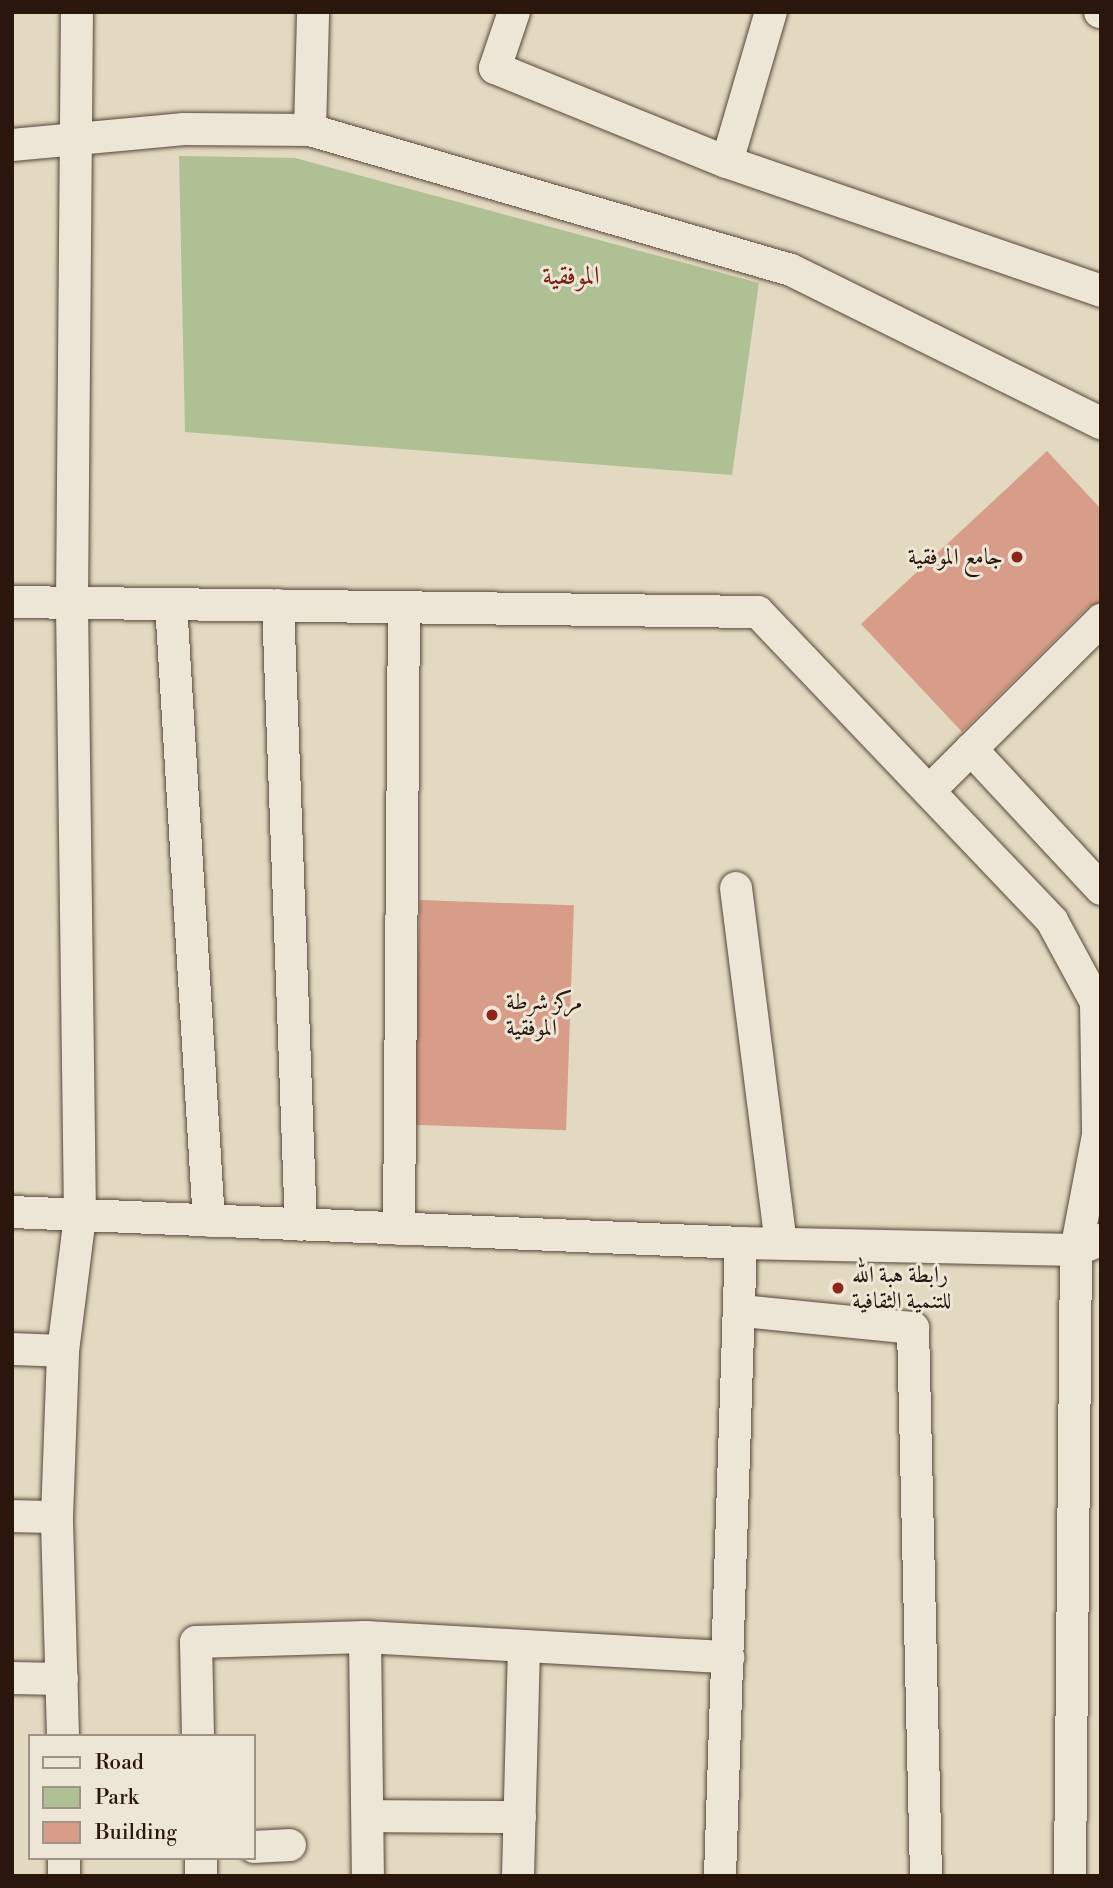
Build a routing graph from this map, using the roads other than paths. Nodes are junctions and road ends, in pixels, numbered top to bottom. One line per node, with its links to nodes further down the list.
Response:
1 (77, 12): 8 (street)
2 (313, 12): 7 (street)
3 (497, 12): 6 (street)
4 (514, 12): 6 (street)
5 (771, 12): 10 (street)
6 (495, 68): 10 (street)
7 (310, 130): 8 (street); 12 (street)
8 (79, 143): 9 (street); 14 (street)
9 (12, 145)
10 (727, 162): 11 (street)
11 (1101, 291)
12 (1101, 423)
13 (12, 602): 14 (street)
14 (72, 603): 15 (street); 24 (street)
15 (171, 604): 16 (street); 25 (street)
16 (278, 605): 17 (street); 26 (street)
17 (404, 607): 20 (street); 27 (street)
18 (1101, 620): 19 (street)
19 (971, 749): 20 (street); 22 (street)
20 (929, 791): 30 (street)
21 (736, 888): 29 (street)
22 (1101, 890)
23 (12, 1212): 24 (street)
24 (80, 1216): 25 (street); 33 (street)
25 (209, 1221): 26 (street)
26 (301, 1225): 27 (street)
27 (400, 1229): 28 (street)
28 (741, 1243): 29 (street); 31 (street)
29 (781, 1244): 30 (street)
30 (1088, 1245): 39 (street)
31 (742, 1311): 38 (street); 51 (street)
32 (12, 1349): 33 (street)
33 (63, 1351): 35 (street)
34 (12, 1516): 35 (street)
35 (57, 1517): 41 (street)
36 (365, 1637): 37 (street); 43 (street); 44 (street)
37 (524, 1646): 38 (street); 45 (street)
38 (728, 1657): 50 (street)
39 (1088, 1659): 52 (street)
40 (12, 1678): 41 (street)
41 (62, 1679): 42 (street)
42 (63, 1734)
43 (198, 1734)
44 (368, 1816): 45 (street); 48 (street)
45 (520, 1817): 49 (street)
46 (290, 1845): 47 (street)
47 (256, 1847)
48 (368, 1876)
49 (518, 1876)
50 (720, 1876)
51 (926, 1876)
52 (1070, 1876)

